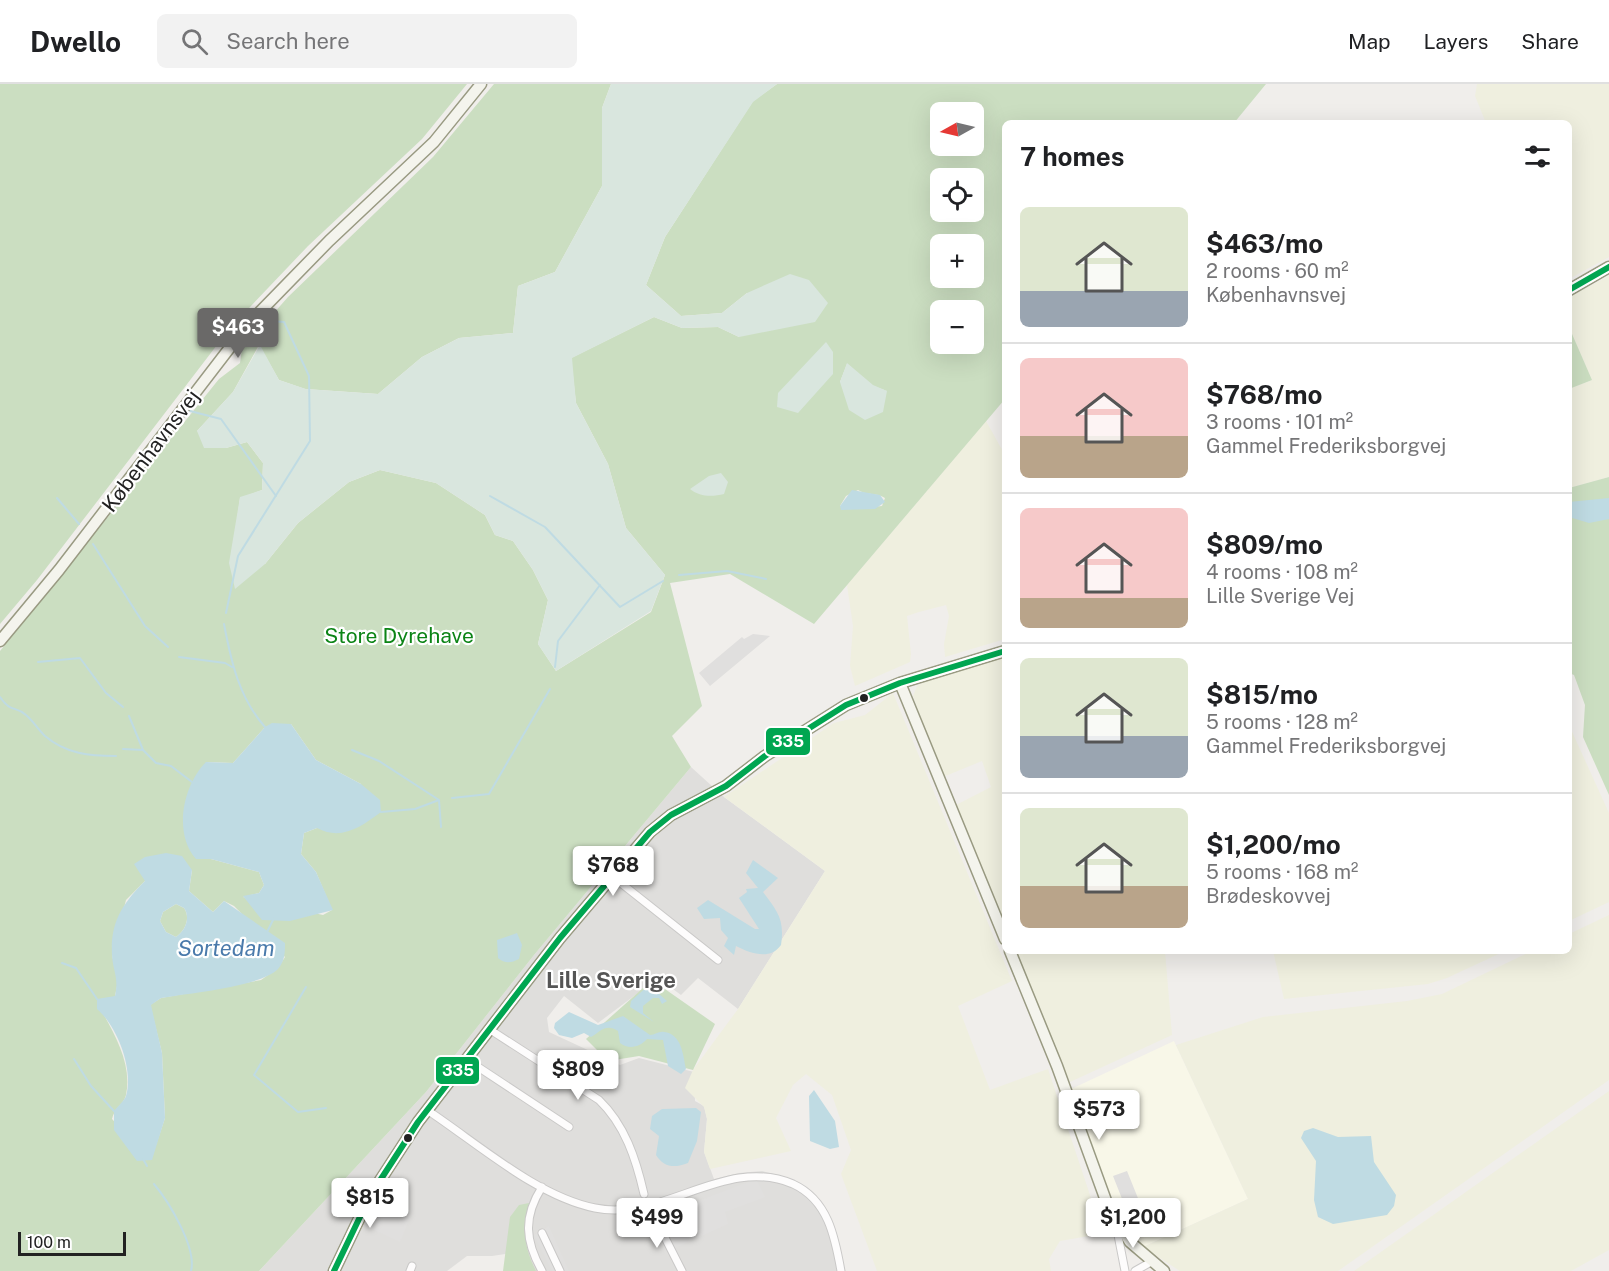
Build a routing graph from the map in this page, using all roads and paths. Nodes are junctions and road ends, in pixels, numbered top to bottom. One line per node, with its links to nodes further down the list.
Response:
1 (481, 84): 4 (street, Københavnsvej)
2 (1609, 267): 3 (street)
3 (1572, 288)
4 (0, 641)
5 (1002, 652): 6 (street)
6 (900, 683): 7 (street); 8 (street)
7 (612, 876): 10 (street); 11 (street)
8 (1002, 932)
9 (1011, 954): 18 (street)
10 (718, 960)
11 (489, 1029): 12 (street); 16 (street)
12 (466, 1059): 13 (street); 14 (street)
13 (428, 1110): 15 (street); 21 (street)
14 (569, 1127)
15 (542, 1187): 22 (street); 25 (street)
16 (644, 1194)
17 (654, 1216): 24 (street)
18 (1120, 1227): 20 (street); 26 (street)
19 (542, 1233): 23 (street)
20 (1150, 1262): 27 (street); 28 (street)
21 (334, 1271)
22 (542, 1271)
23 (560, 1271)
24 (682, 1271)
25 (841, 1271)
26 (1125, 1271)
27 (1135, 1271)
28 (1164, 1271)

